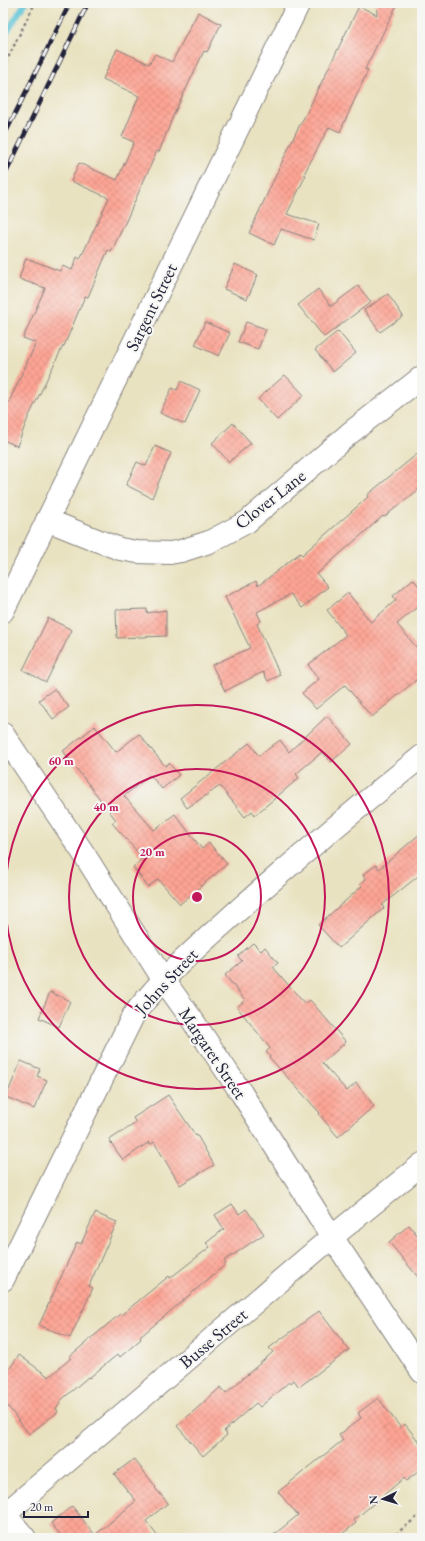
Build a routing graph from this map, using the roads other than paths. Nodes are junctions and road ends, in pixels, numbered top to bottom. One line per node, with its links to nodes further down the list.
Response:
1 (299, 3): 3 (street, Sargent Street)
2 (422, 377): 3 (street, Clover Lane)
3 (47, 520): 4 (street, Sargent Street)
4 (3, 611)
5 (3, 734): 7 (street, Margaret Street)
6 (422, 756): 7 (street, Johns Street)
7 (163, 979): 9 (street, Margaret Street); 10 (street, Johns Street)
8 (422, 1164): 9 (street, Busse Street)
9 (332, 1237): 11 (street, Margaret Street); 12 (street, Busse Street)
10 (3, 1280)
11 (422, 1372)
12 (4, 1513): 13 (street)
13 (25, 1538)

